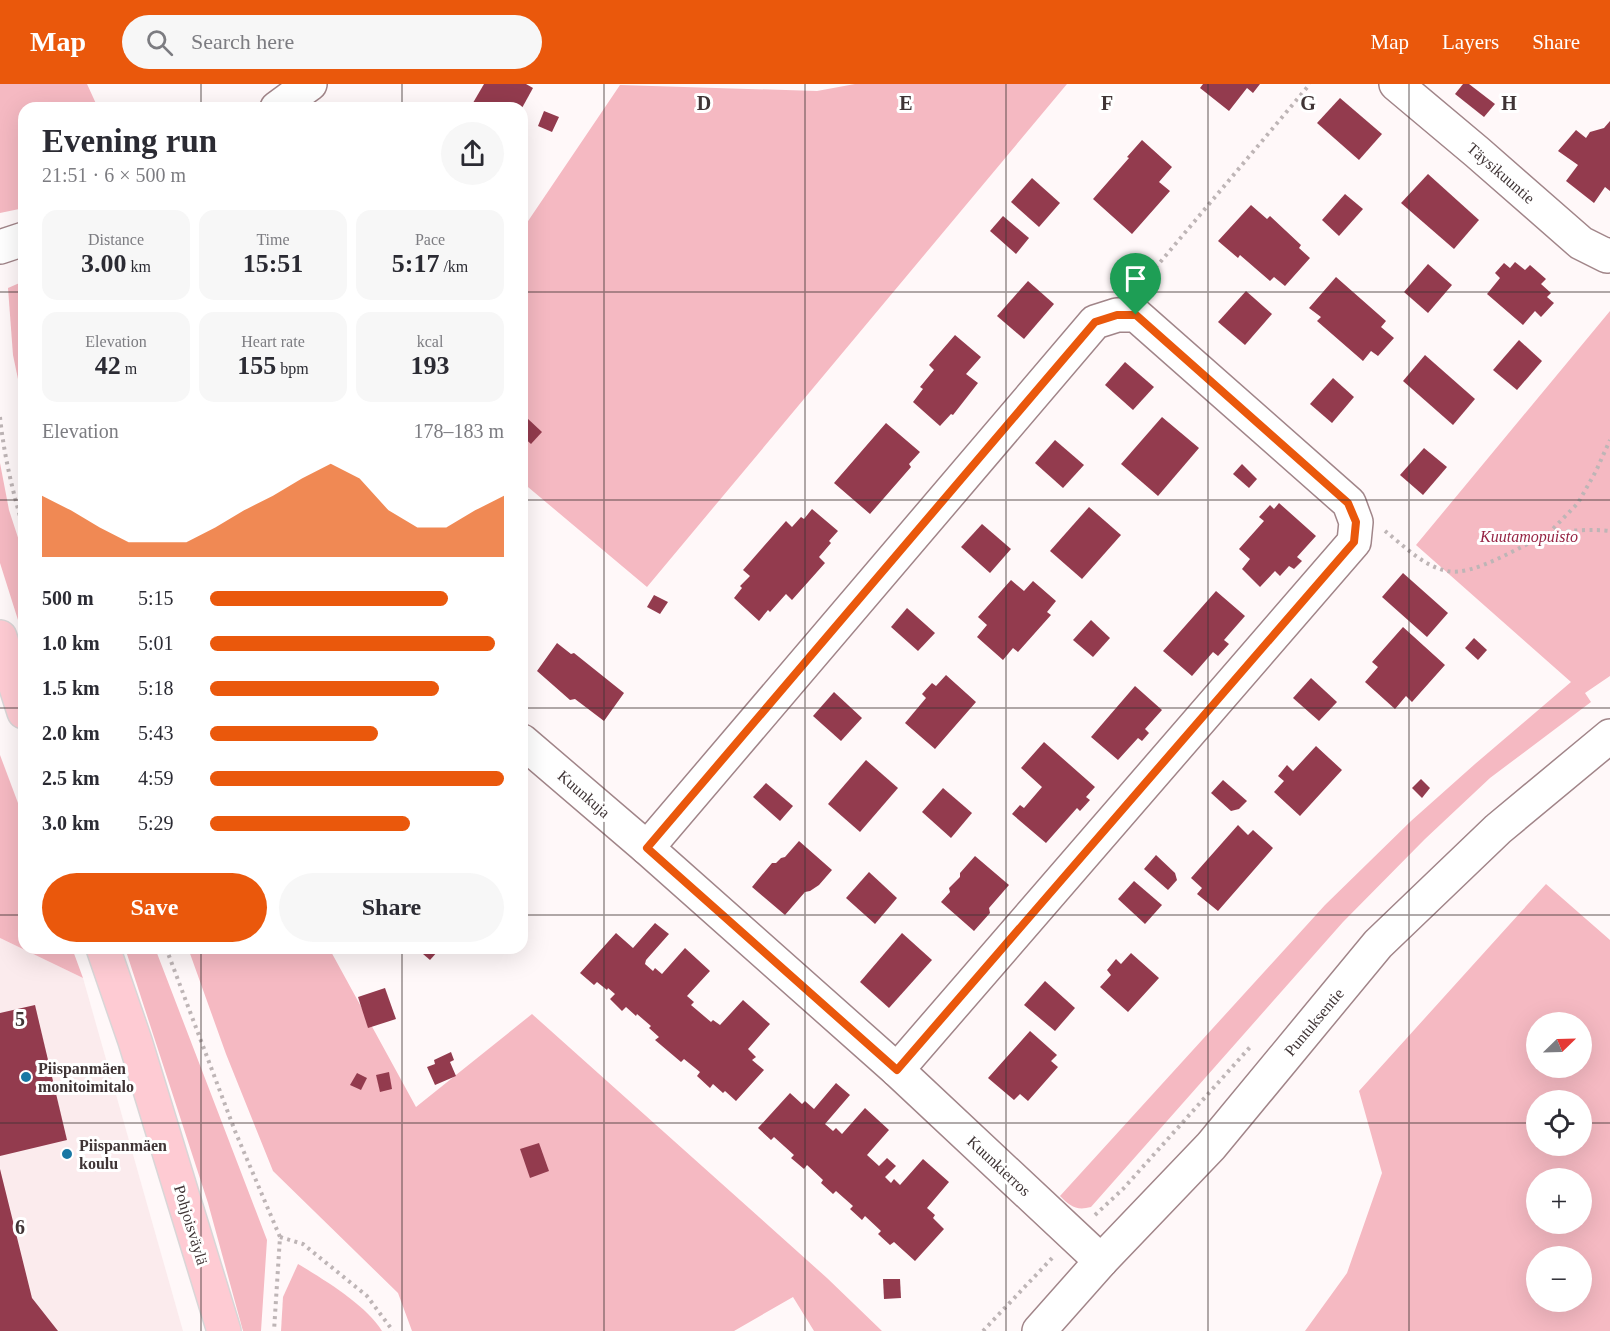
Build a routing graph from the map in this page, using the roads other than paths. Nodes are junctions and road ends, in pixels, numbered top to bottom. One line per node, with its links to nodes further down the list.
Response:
1 (310, 84): 3 (street)
2 (1396, 84): 6 (street, Täysikuuntie)
3 (285, 102)
4 (18, 241): 5 (street)
5 (0, 247)
6 (1610, 255)
7 (0, 637): 8 (main road)
8 (18, 693)
9 (1610, 736): 14 (street, Puntuksentie)
10 (528, 746): 11 (street, Kuunkuja)
11 (647, 848): 13 (street, Kuunkierros); 13 (street)
12 (105, 954): 15 (main road, Pohjoisväylä)
13 (897, 1070): 14 (street, Kuunkierros)
14 (1101, 1261): 16 (street, Puntuksentie)
15 (224, 1331)
16 (1039, 1331)

